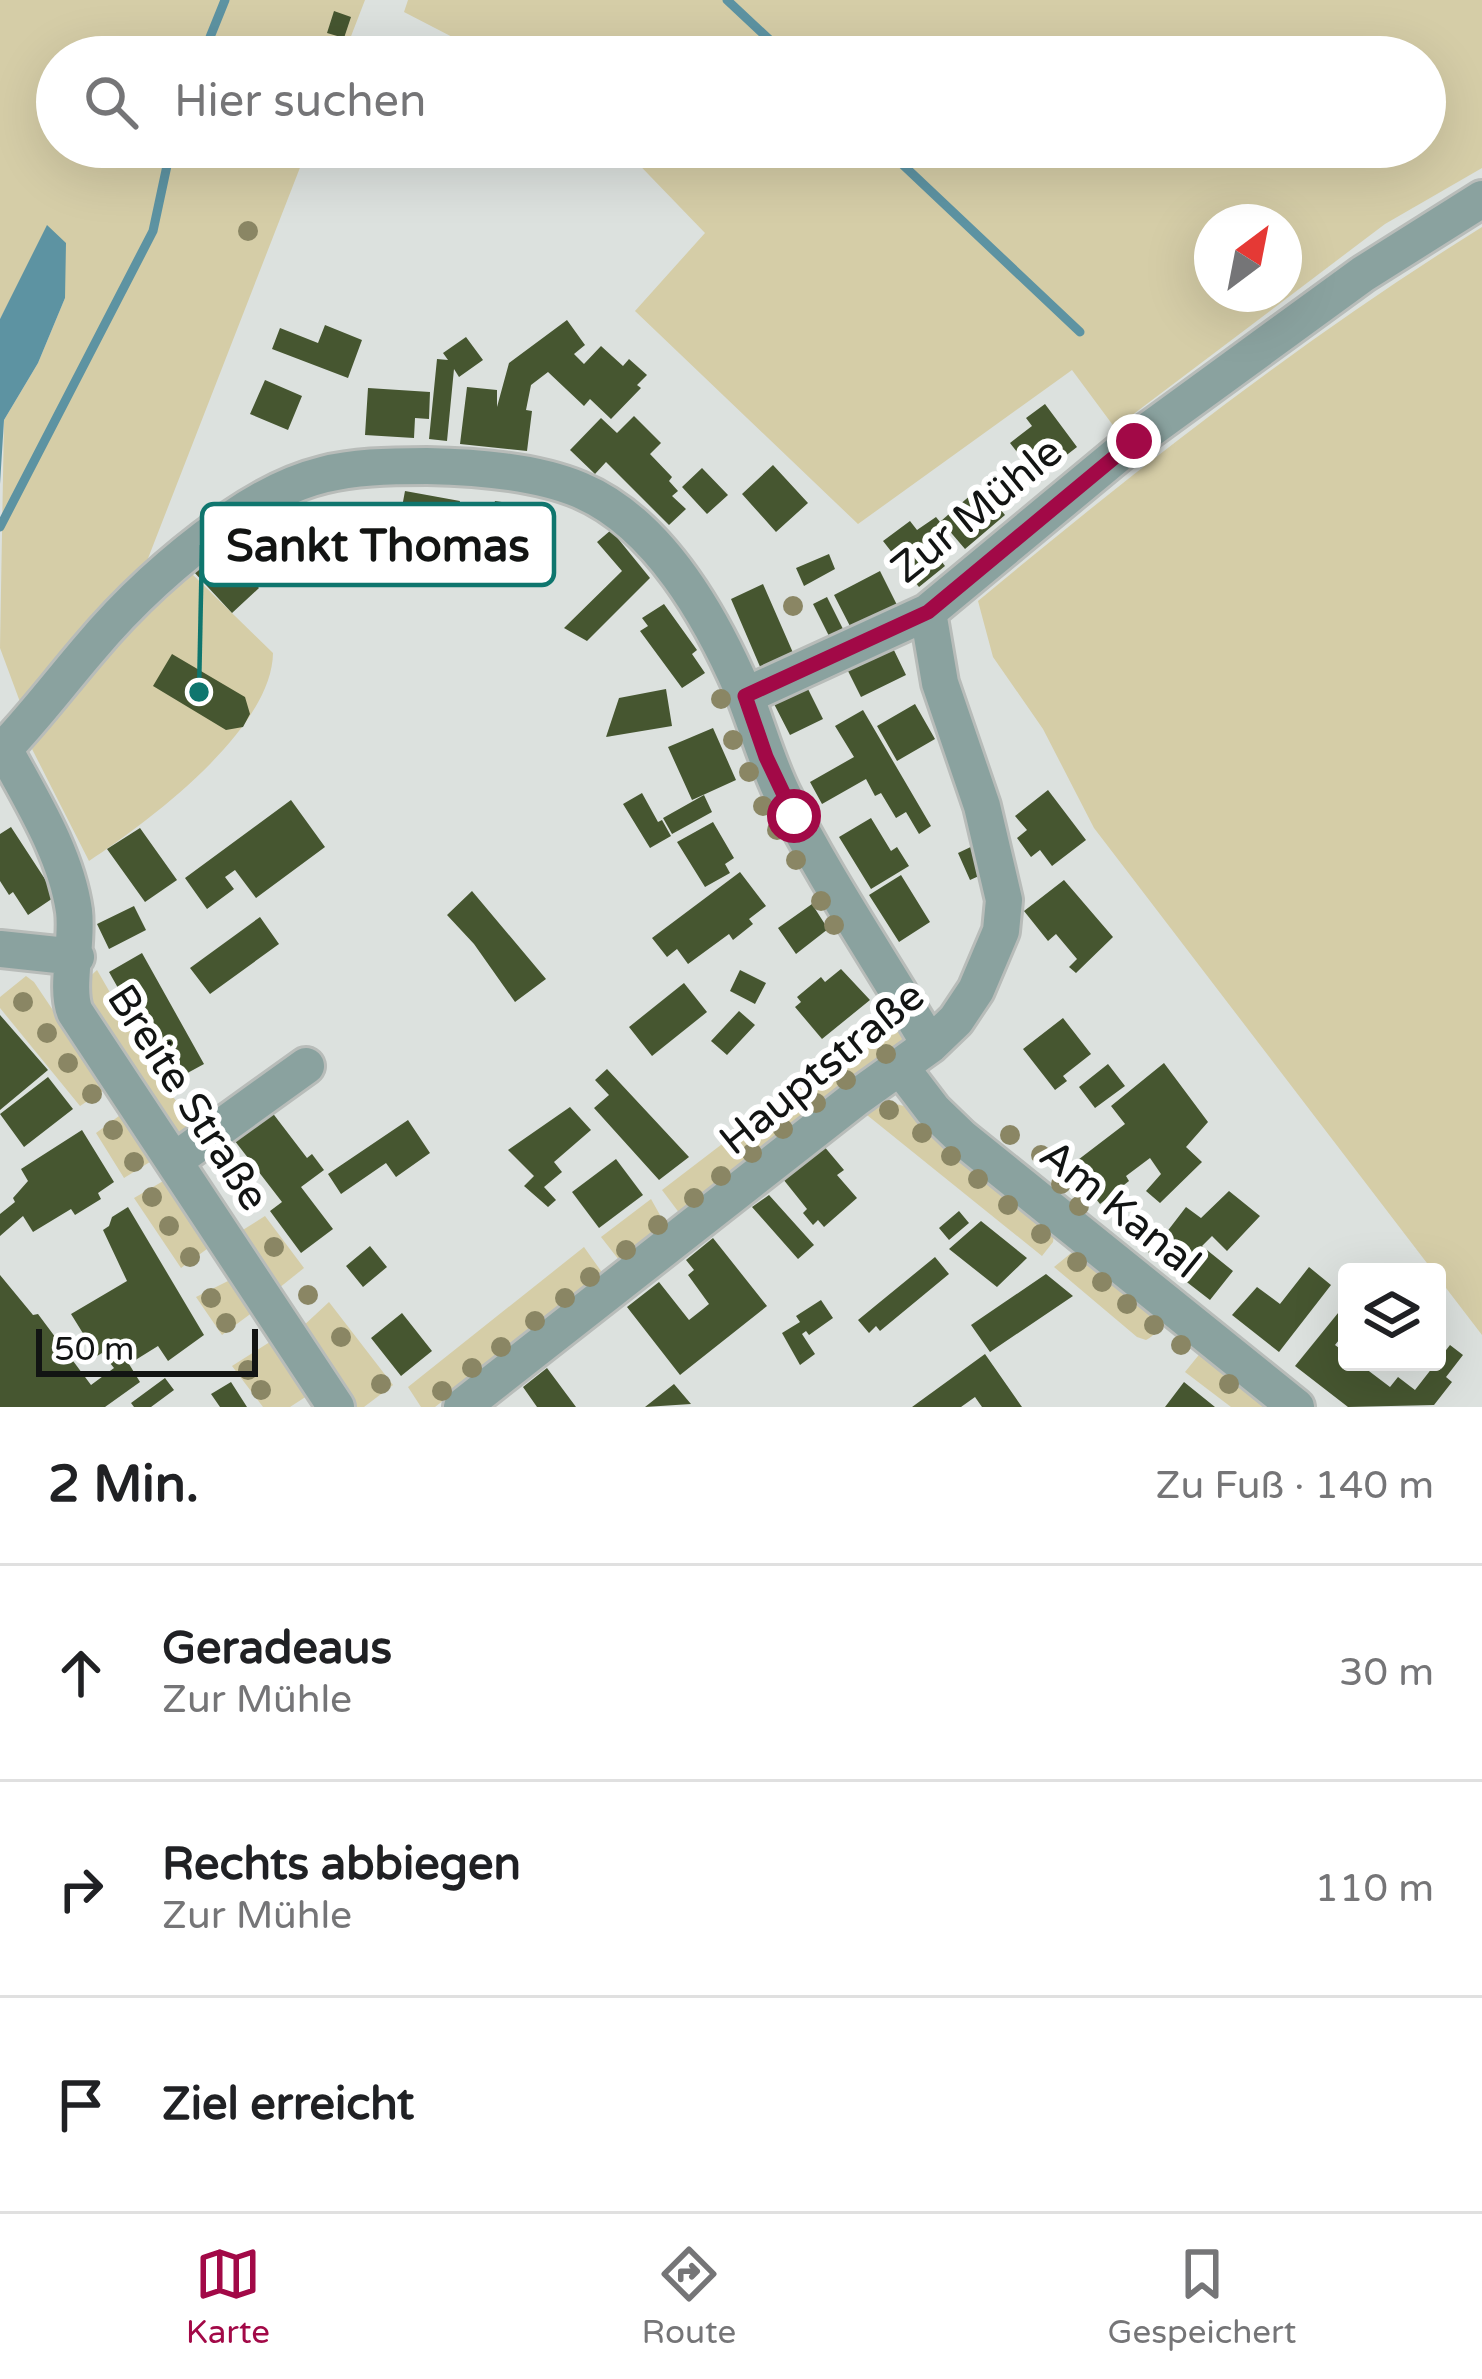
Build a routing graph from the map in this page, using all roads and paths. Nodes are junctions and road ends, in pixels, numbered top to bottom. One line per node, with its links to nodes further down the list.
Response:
1 (1482, 199): 2 (street, Zur Mühle)
2 (928, 612): 3 (street, Zur Mühle); 7 (street, Hauptstraße)
3 (745, 696): 4 (street); 7 (street)
4 (4, 740): 6 (street, Breite Straße)
5 (0, 949): 6 (street)
6 (76, 957): 10 (street, Breite Straße)
7 (931, 1045): 9 (street, Hauptstraße)
8 (306, 1066): 10 (street)
9 (901, 1068): 12 (street, Hauptstraße); 13 (street, Am Kanal)
10 (174, 1161): 11 (street, Breite Straße)
11 (336, 1407)
12 (462, 1407)
13 (1297, 1407)

